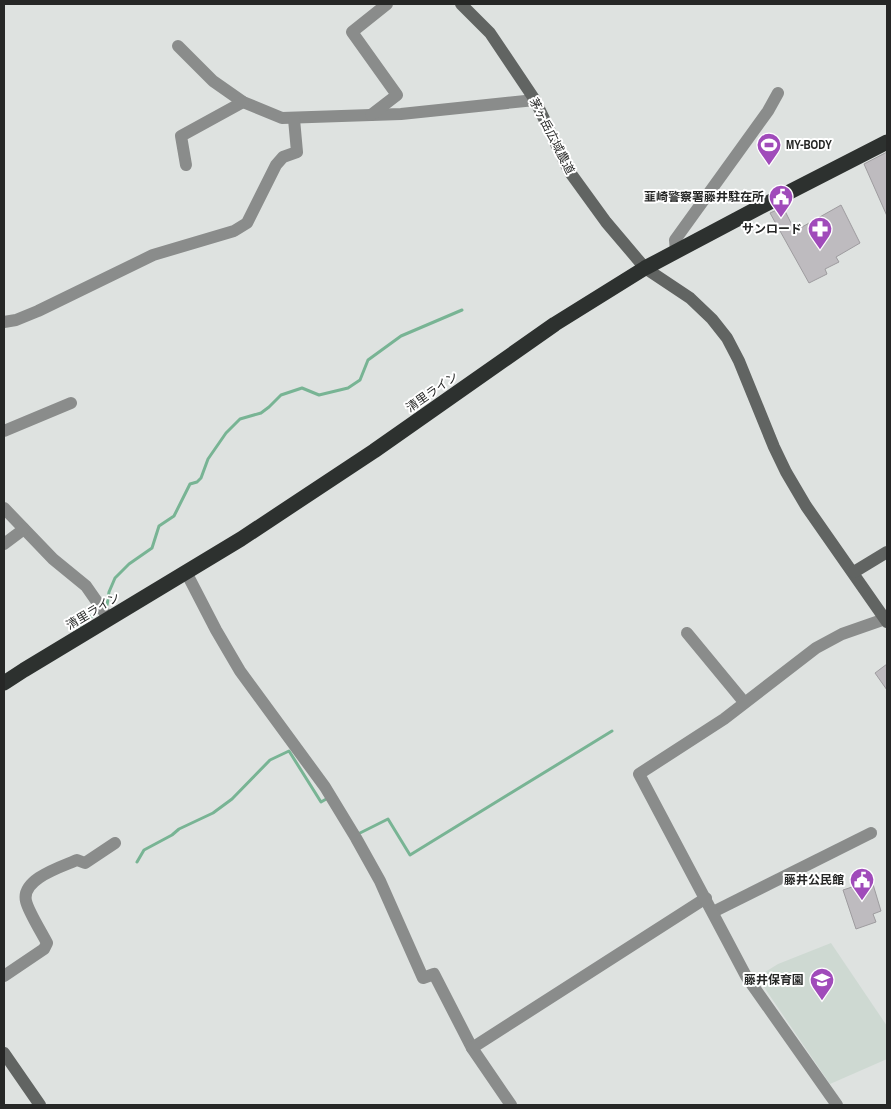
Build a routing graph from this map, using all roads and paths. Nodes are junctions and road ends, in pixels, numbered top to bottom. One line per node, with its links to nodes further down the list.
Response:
1 (387, 4): 7 (street)
2 (461, 4): 5 (street, 茅ヶ岳広域農道)
3 (178, 46): 6 (street)
4 (778, 93): 11 (street)
5 (535, 100): 7 (street); 12 (street, 茅ヶ岳広域農道)
6 (244, 102): 8 (street); 10 (street)
7 (371, 115): 8 (street)
8 (294, 119): 13 (street)
9 (887, 142): 11 (highway, 清里ライン)
10 (186, 165)
11 (676, 251): 12 (highway, 清里ライン)
12 (644, 268): 20 (highway, 清里ライン); 21 (street, 茅ヶ岳広域農道)
13 (4, 322)
14 (71, 403): 15 (street)
15 (4, 431)
16 (4, 508): 17 (street)
17 (24, 529): 18 (street); 22 (street)
18 (4, 544)
19 (887, 552): 21 (street)
20 (186, 572): 22 (highway, 清里ライン); 32 (street)
21 (854, 572): 23 (street, 茅ヶ岳広域農道)
22 (109, 619): 25 (highway, 清里ライン)
23 (886, 620): 26 (street)
24 (687, 633): 26 (street)
25 (4, 683)
26 (744, 702): 29 (street)
27 (871, 832): 30 (street)
28 (115, 842): 31 (street)
29 (706, 898): 30 (street); 32 (street)
30 (713, 912): 36 (street)
31 (4, 976)
32 (472, 1048): 35 (street)
33 (4, 1054): 34 (street)
34 (40, 1105)
35 (511, 1105)
36 (837, 1105)

